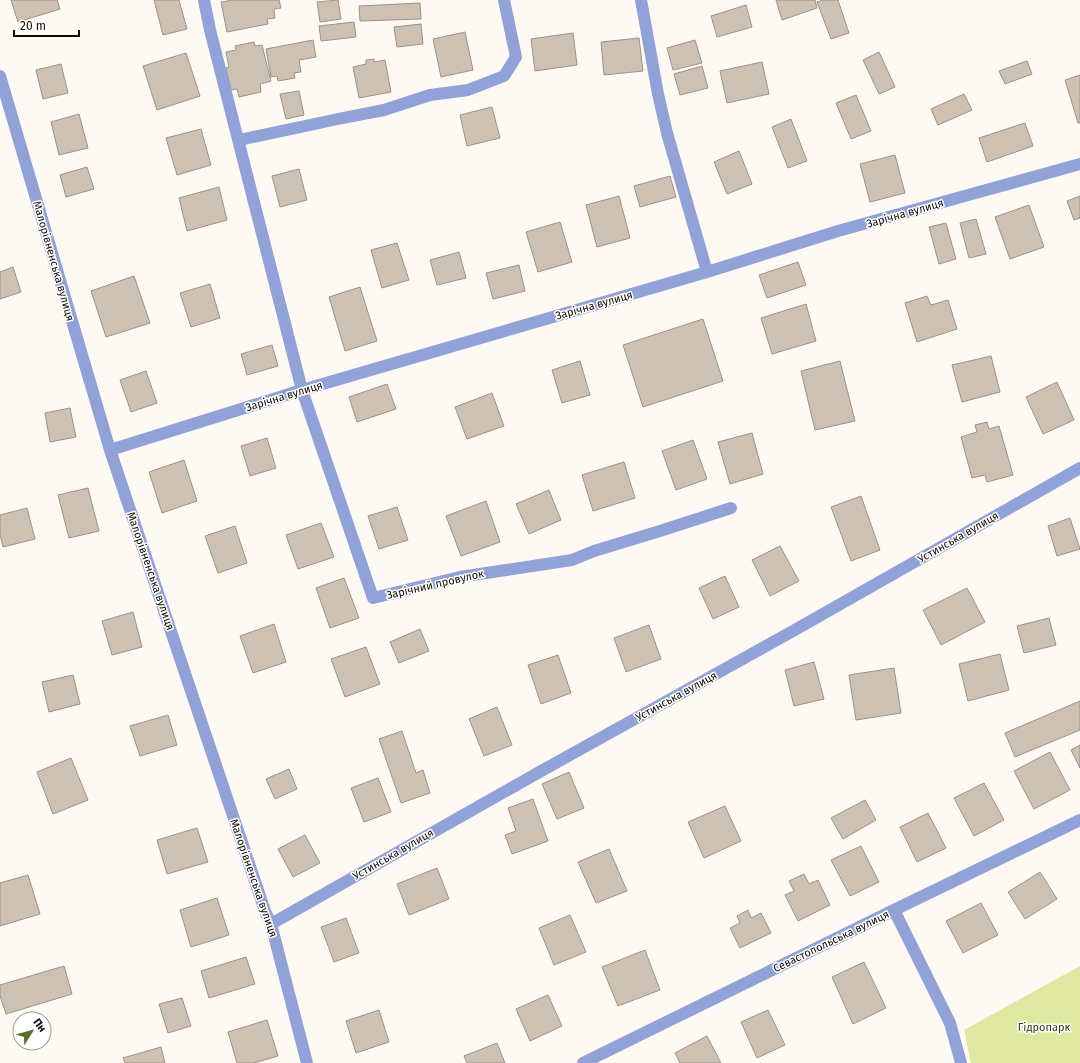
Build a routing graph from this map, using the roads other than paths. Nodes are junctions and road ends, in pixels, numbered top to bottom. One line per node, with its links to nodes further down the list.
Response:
1 (204, 0): 5 (street)
2 (504, 0): 5 (street)
3 (641, 0): 7 (street)
4 (0, 76): 9 (street, Малорівненська вулиця)
5 (239, 140): 8 (street)
6 (1080, 164): 7 (street, Зарічна вулиця)
7 (707, 272): 8 (street, Зарічна вулиця)
8 (302, 390): 9 (street, Зарічна вулиця); 11 (street, Зарічний провулок)
9 (110, 450): 14 (street, Малорівненська вулиця)
10 (1080, 468): 14 (street, Устинська вулиця)
11 (731, 508)
12 (1080, 820): 13 (street, Севастопольська вулиця)
13 (894, 910): 16 (street, Севастопольська вулиця); 17 (street)
14 (271, 924): 15 (street, Малорівненська вулиця)
15 (306, 1063)
16 (583, 1063)
17 (961, 1063)

